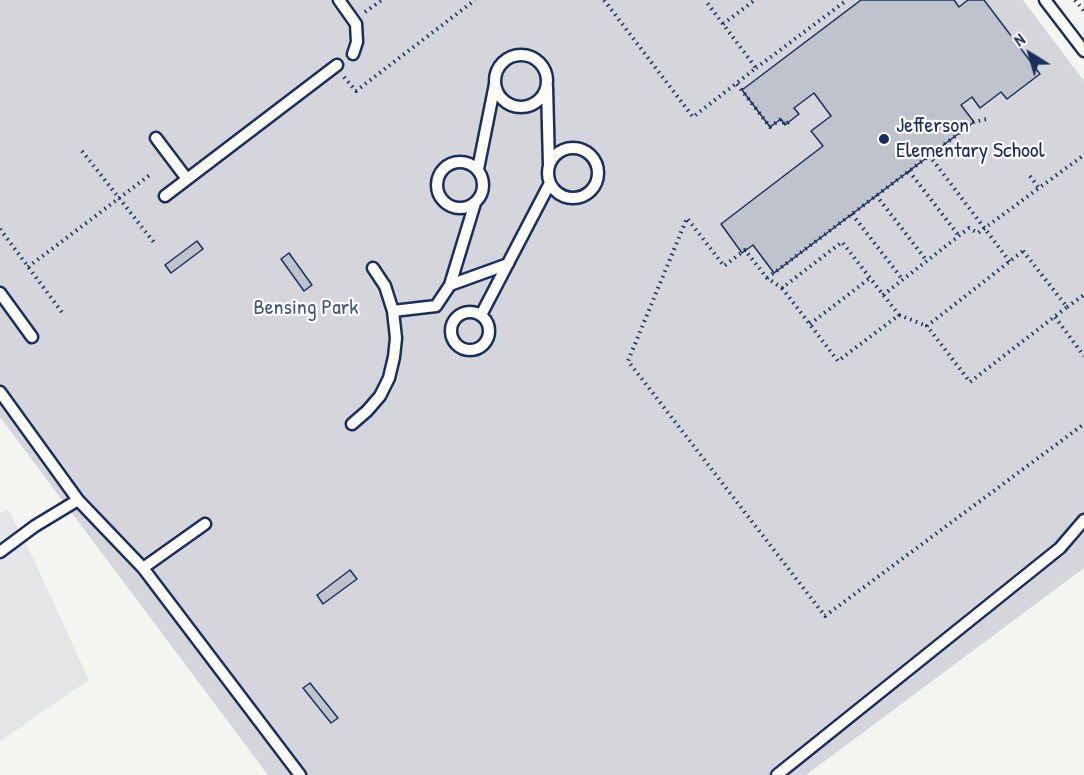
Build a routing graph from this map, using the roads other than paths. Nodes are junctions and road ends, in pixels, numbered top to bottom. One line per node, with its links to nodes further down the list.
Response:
1 (339, 0): 4 (lane)
2 (1045, 0): 3 (lane)
3 (1084, 51)
4 (353, 54)
5 (337, 65): 11 (lane)
6 (495, 82): 7 (lane); 7 (lane); 10 (lane)
7 (547, 85): 9 (lane)
8 (156, 138): 11 (lane)
9 (549, 168): 12 (lane); 12 (lane)
10 (478, 169): 14 (lane); 14 (lane)
11 (187, 179): 13 (lane)
12 (550, 183): 15 (lane)
13 (165, 196)
14 (476, 203): 17 (lane)
15 (508, 264): 17 (lane); 20 (lane)
16 (373, 268): 19 (lane)
17 (450, 285): 19 (lane)
18 (0, 293): 21 (lane)
19 (393, 311): 23 (lane)
20 (481, 315)
21 (32, 337)
22 (0, 392): 24 (lane)
23 (352, 424)
24 (78, 500): 27 (lane); 28 (lane)
25 (1084, 520): 30 (lane)
26 (205, 524): 28 (lane)
27 (0, 552)
28 (143, 568): 29 (lane)
29 (300, 775)
30 (777, 775)

